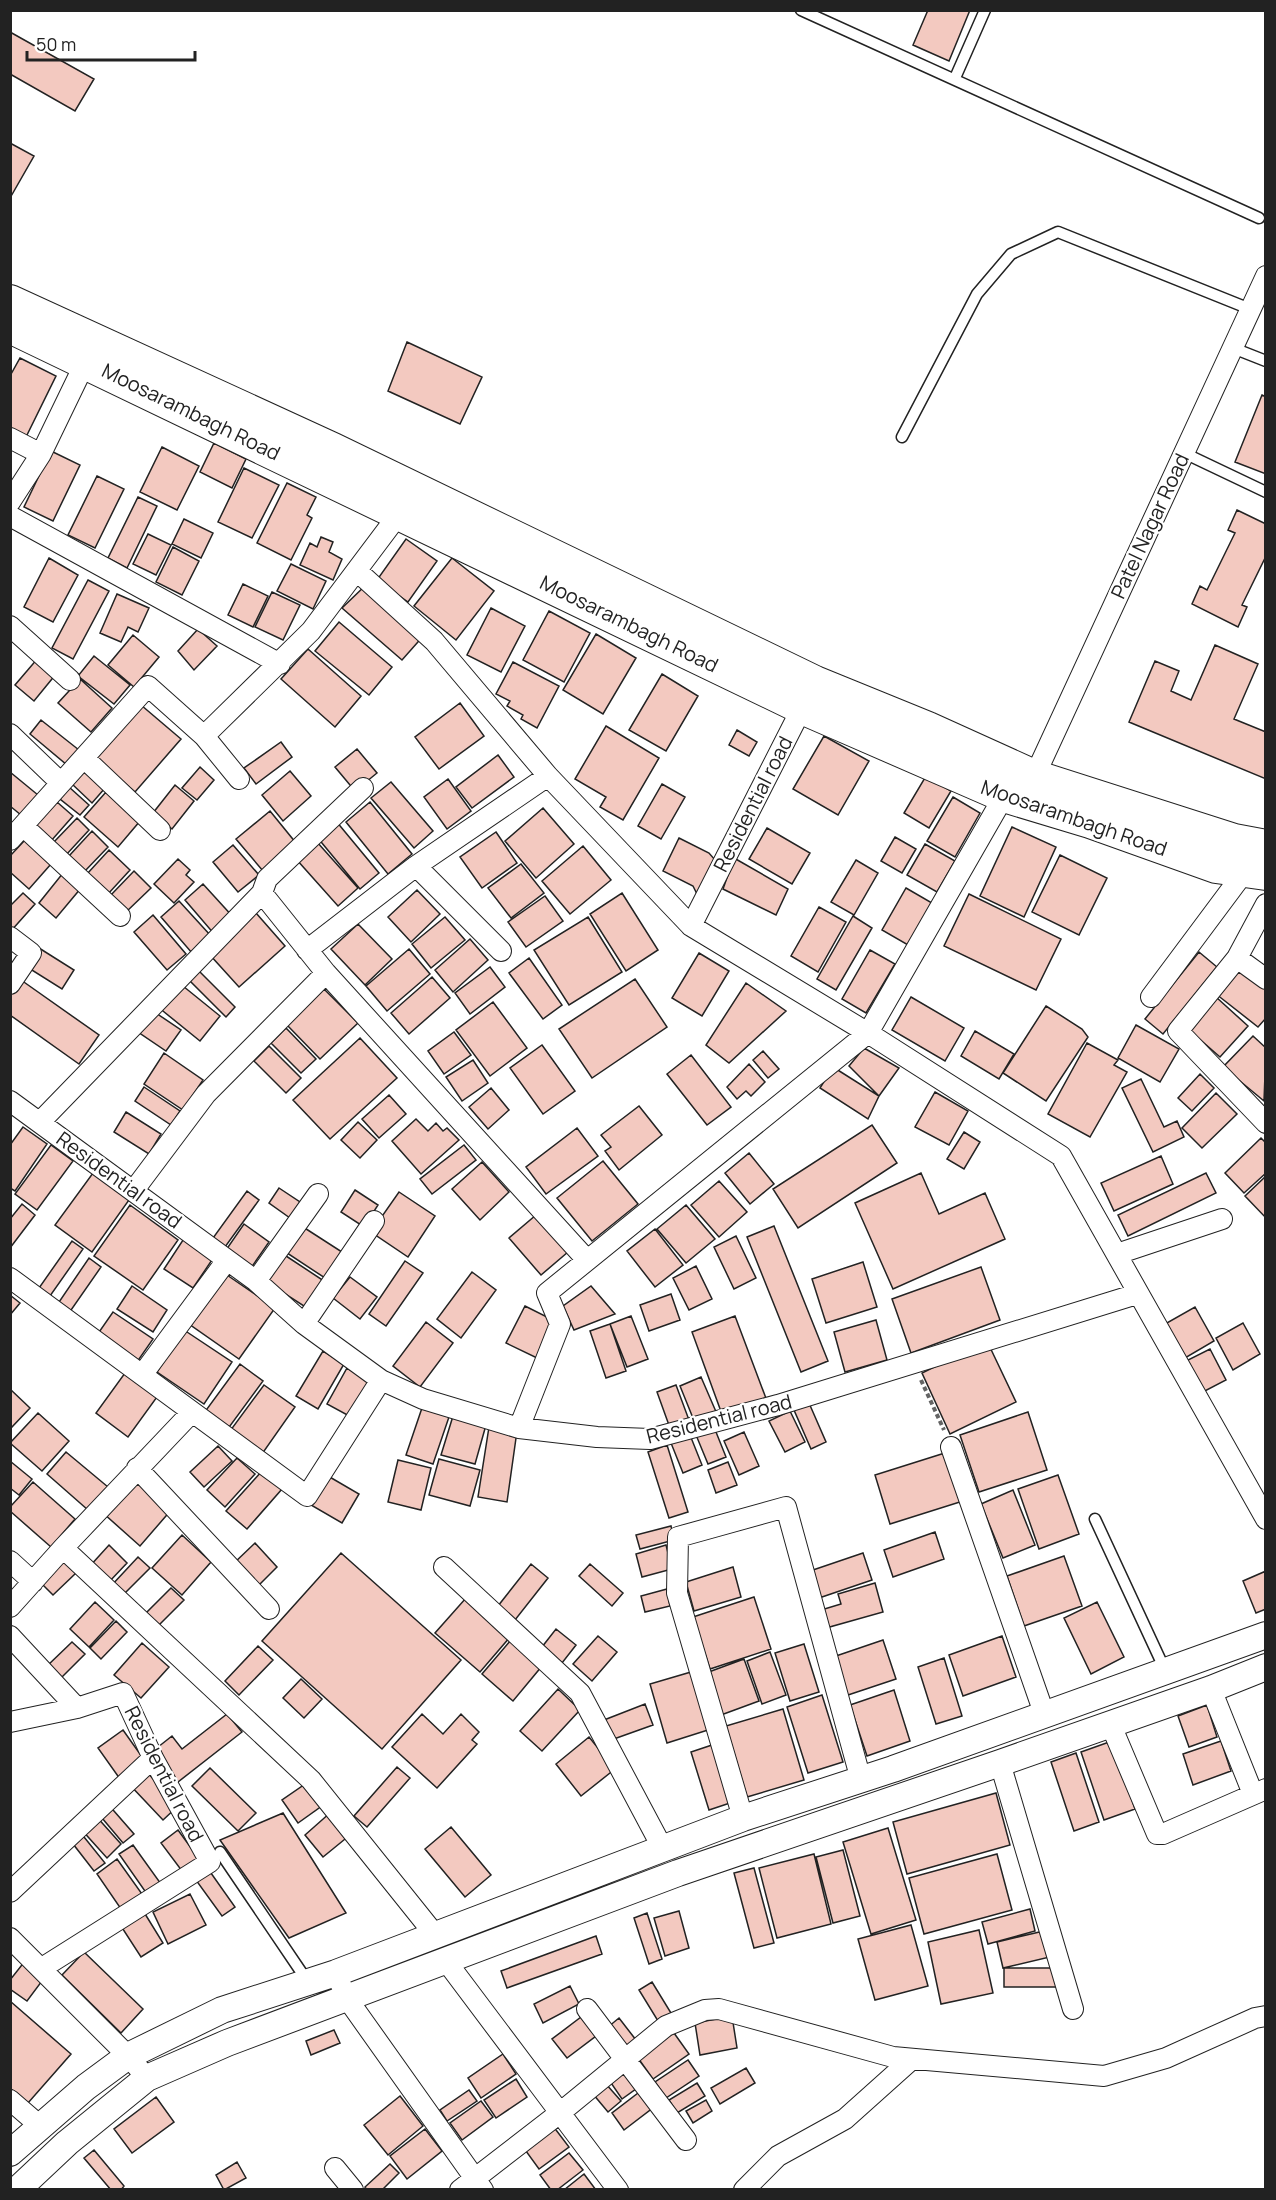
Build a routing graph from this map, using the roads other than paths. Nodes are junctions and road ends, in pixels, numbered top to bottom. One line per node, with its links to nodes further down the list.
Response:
1 (985, 10): 3 (lane)
2 (807, 12): 3 (lane)
3 (955, 78): 4 (lane)
4 (1259, 218)
5 (1266, 276): 7 (street, Patel Nagar Road)
6 (10, 301): 17 (main road, Moosarambagh Road)
7 (1250, 309): 9 (street, Patel Nagar Road); 12 (lane)
8 (10, 327): 10 (main road, Moosarambagh Road)
9 (1233, 348): 11 (lane); 14 (street, Patel Nagar Road)
10 (86, 361): 15 (street); 17 (main road, Moosarambagh Road)
11 (1266, 361)
12 (902, 437)
13 (10, 438): 15 (street)
14 (1184, 453): 16 (lane); 32 (street, Patel Nagar Road)
15 (41, 454): 18 (street)
16 (1266, 492)
17 (408, 501): 20 (street); 24 (main road, Moosarambagh Road)
18 (10, 502)
19 (10, 516): 22 (street)
20 (357, 571): 22 (street); 28 (street)
21 (10, 626): 23 (street)
22 (280, 664): 26 (street)
23 (70, 680)
24 (808, 695): 32 (main road, Moosarambagh Road); 41 (street, Residential road)
25 (10, 734): 30 (street)
26 (204, 736): 27 (street); 29 (street)
27 (84, 758): 30 (street); 33 (street)
28 (548, 776): 36 (street); 41 (street)
29 (239, 779)
30 (61, 783): 34 (street)
31 (363, 788): 38 (street)
32 (1020, 791): 35 (main road, Moosarambagh Road); 37 (main road, Moosarambagh Road); 50 (street, Patel Nagar Road)
33 (160, 830)
34 (17, 833): 40 (street)
35 (1266, 846)
36 (416, 866): 43 (street); 44 (street)
37 (1255, 873): 49 (street)
38 (262, 892): 43 (street); 52 (street)
39 (1266, 904): 45 (street)
40 (120, 916)
41 (691, 926): 50 (street)
42 (10, 937): 48 (street)
43 (307, 950): 46 (street)
44 (501, 951)
45 (1237, 958): 47 (street); 53 (street)
46 (326, 973): 54 (street); 60 (street)
47 (1266, 980)
48 (10, 984)
49 (1151, 997)
50 (868, 1033): 58 (street); 60 (street)
51 (10, 1101): 52 (street, Residential road)
52 (40, 1122): 54 (street, Residential road)
53 (1266, 1123)
54 (134, 1190): 59 (street, Residential road)
55 (318, 1194): 62 (street)
56 (1222, 1219): 58 (street)
57 (374, 1221): 64 (street)
58 (1117, 1254): 63 (street)
59 (227, 1260): 62 (street, Residential road); 65 (street)
60 (587, 1260): 68 (street)
61 (10, 1278): 65 (street)
62 (256, 1281): 64 (street, Residential road)
63 (1137, 1294): 68 (street, Residential road); 72 (street)
64 (304, 1324): 66 (street, Residential road)
65 (142, 1376): 67 (street)
66 (381, 1380): 67 (street); 68 (street, Residential road)
67 (192, 1412): 70 (street)
68 (519, 1428)
69 (951, 1448): 85 (street)
70 (137, 1468): 73 (street); 78 (street)
71 (1095, 1519): 82 (lane)
72 (1266, 1519)
73 (63, 1548): 76 (street); 96 (street)
74 (10, 1561): 76 (street)
75 (444, 1566): 93 (street)
76 (33, 1582): 77 (street)
77 (10, 1607)
78 (269, 1609)
79 (1266, 1635): 82 (street)
80 (10, 1636): 84 (street)
81 (1266, 1667): 83 (street)
82 (1166, 1672): 85 (street)
83 (1212, 1689): 87 (street); 91 (street)
84 (77, 1708): 86 (street, Residential road); 88 (street, Residential road)
85 (1045, 1716): 90 (street)
86 (10, 1722)
87 (1110, 1723): 89 (street); 91 (street)
88 (153, 1758): 94 (street, Residential road); 95 (street)
89 (1000, 1764): 98 (street); 104 (street)
90 (861, 1780): 92 (street); 92 (street)
91 (1259, 1792)
92 (743, 1818): 93 (street)
93 (663, 1849): 96 (street)
94 (215, 1857): 99 (street); 101 (lane, Residential road)
95 (10, 1892)
96 (436, 1936): 100 (street)
97 (10, 1938): 99 (street)
98 (446, 1961): 102 (street); 112 (street)
99 (42, 1968): 107 (street)
100 (336, 1972): 101 (street); 102 (street)
101 (303, 1984): 105 (street, Residential road); 107 (street)
102 (346, 1997): 105 (street); 117 (street)
103 (587, 2009): 109 (street)
104 (1073, 2009)
105 (312, 2011): 110 (street)
106 (1266, 2016): 108 (street)
107 (128, 2056): 110 (street); 113 (street)
108 (912, 2059): 109 (street); 121 (street)
109 (626, 2060): 112 (street); 114 (street)
110 (147, 2078): 118 (street)
111 (10, 2100): 113 (street)
112 (561, 2112): 117 (street); 120 (street)
113 (39, 2125): 115 (street)
114 (686, 2140)
115 (10, 2152)
116 (335, 2168): 119 (street)
117 (473, 2186)
118 (17, 2190)
119 (353, 2190)
120 (618, 2190)
121 (744, 2190)

